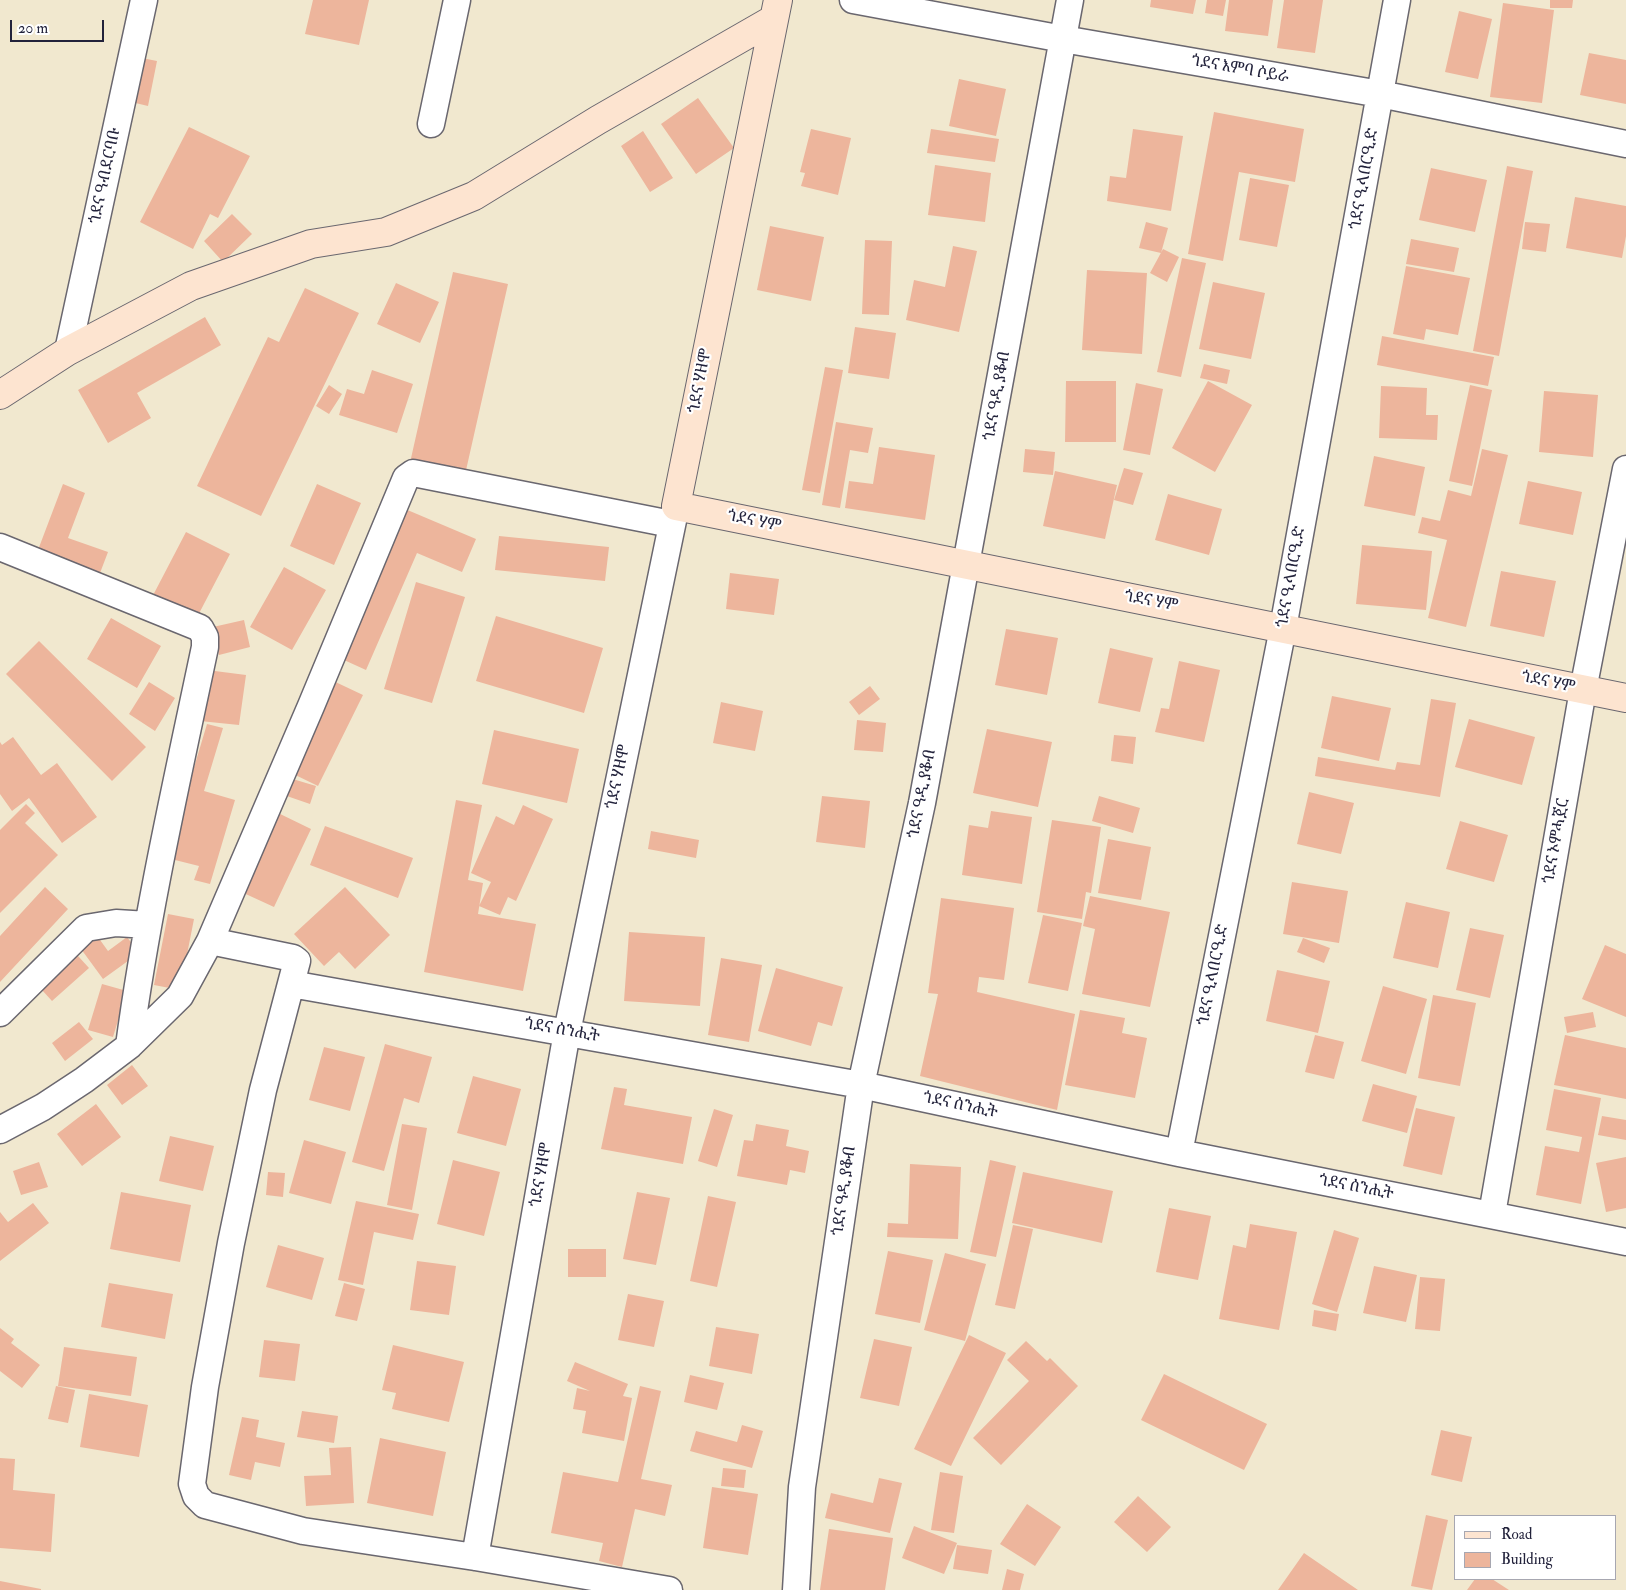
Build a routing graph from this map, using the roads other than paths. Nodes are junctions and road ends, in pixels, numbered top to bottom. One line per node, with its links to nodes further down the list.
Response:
1 (144, 0): 11 (street, ጎደና ዓብደርባቡ)
2 (457, 0): 9 (street)
3 (853, 0): 7 (street, ጎደና እምባ ሶይራ)
4 (1070, 0): 7 (street, ጎደና ዓዲ ያቆብ)
5 (1397, 0): 8 (street, ጎደና ዒላበርዒድ)
6 (776, 9): 11 (street); 14 (street, ጎደና ሃዘሞ)
7 (1062, 39): 8 (street, ጎደና እምባ ሶይራ); 16 (street, ጎደና ዓዲ ያቆብ)
8 (1380, 94): 10 (street, ጎደና እምባ ሶይራ); 17 (street, ጎደና ዒላበርዒድ)
9 (431, 124)
10 (1626, 144)
11 (68, 351): 12 (street)
12 (0, 395)
13 (1626, 468): 18 (street, ጎደና ኦምሓጀር)
14 (674, 515): 16 (street, ጎደና ሃም); 21 (street); 24 (street, ጎደና ሃዘሞ)
15 (0, 547): 20 (street)
16 (967, 565): 17 (street, ጎደና ሃም); 26 (street, ጎደና ዓዲ ያቆብ)
17 (1283, 628): 18 (street, ጎደና ሃም); 28 (street, ጎደና ዒላበርዒድ)
18 (1583, 690): 19 (street, ጎደና ሃም); 29 (street, ጎደና ኦምሓጀር)
19 (1626, 698)
20 (148, 924): 23 (street); 25 (street)
21 (210, 942): 22 (street, ጎደና ሰንሒት); 25 (street)
22 (293, 971): 24 (street, ጎደና ሰንሒት); 31 (street)
23 (0, 1013)
24 (567, 1032): 26 (street, ጎደና ሰንሒት); 31 (street, ጎደና ሃዘሞ)
25 (129, 1046): 27 (street)
26 (861, 1085): 28 (street, ጎደና ሰንሒት); 33 (street, ጎደና ዓዲ ያቆብ)
27 (0, 1130)
28 (1179, 1153): 29 (street, ጎደና ሰንሒት)
29 (1492, 1214): 30 (street, ጎደና ሰንሒት)
30 (1626, 1242)
31 (475, 1557): 32 (street)
32 (669, 1590)
33 (796, 1590)

